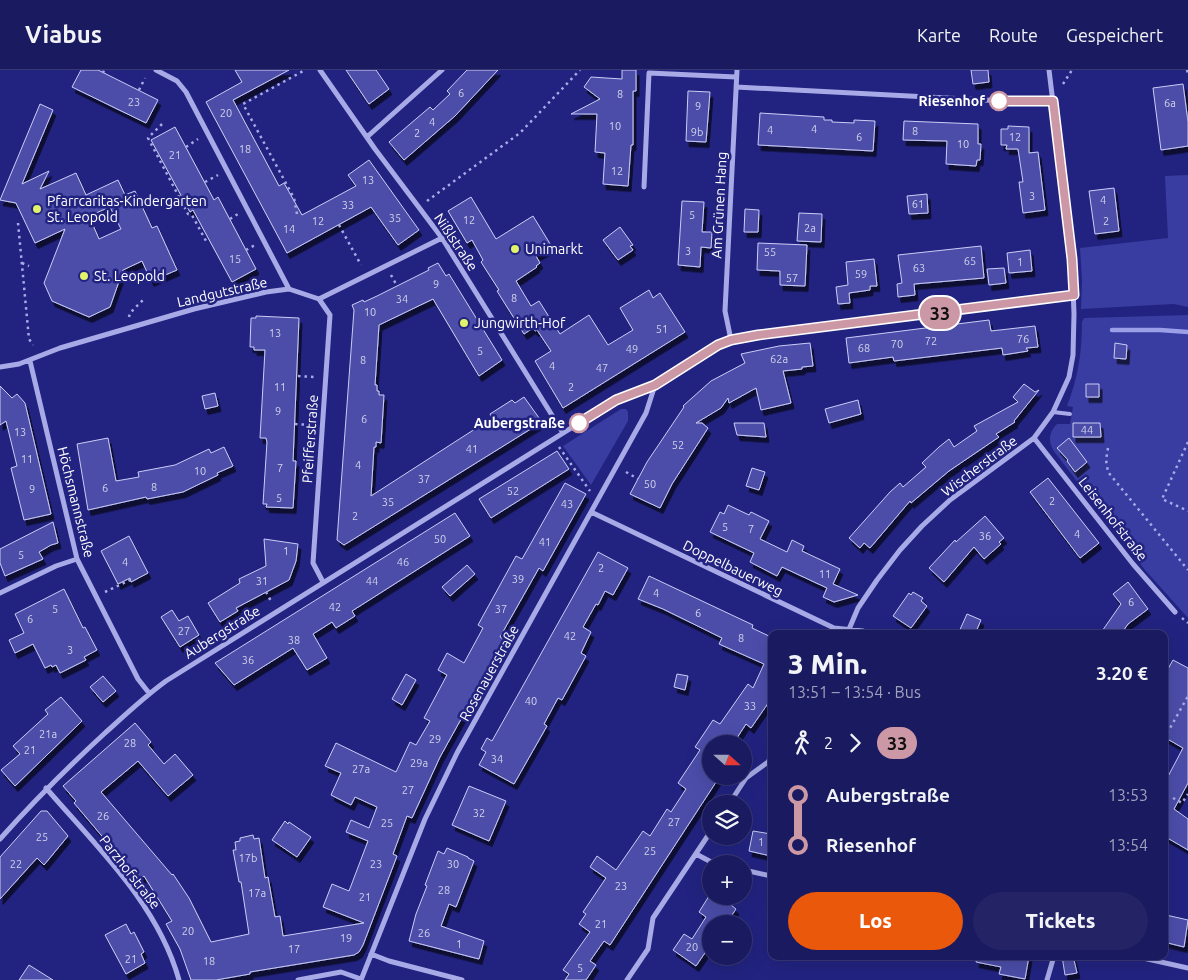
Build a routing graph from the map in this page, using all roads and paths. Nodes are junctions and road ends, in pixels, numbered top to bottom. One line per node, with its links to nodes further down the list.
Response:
1 (156, 70): 39 (street)
2 (305, 70): 26 (path)
3 (320, 70): 18 (street, Nißlstraße)
4 (442, 70): 18 (street)
5 (580, 70): 24 (path)
6 (737, 70): 12 (street, Am Grünen Hang)
7 (1049, 70): 16 (street, Wischerstraße)
8 (1072, 70): 13 (path)
9 (1187, 70): 10 (path)
10 (1188, 74)
11 (145, 78): 15 (path)
12 (736, 78): 14 (street, Am Grünen Hang); 23 (street)
13 (1063, 84)
14 (736, 87): 16 (street); 44 (street, Am Grünen Hang)
15 (139, 90)
16 (1053, 101): 40 (street, Wischerstraße)
17 (162, 124): 31 (path)
18 (367, 137): 30 (street, Nißlstraße)
19 (198, 139): 20 (path)
20 (186, 147)
21 (218, 175): 22 (path)
22 (204, 182)
23 (644, 187)
24 (426, 202)
25 (238, 214): 27 (path)
26 (298, 214)
27 (230, 219)
28 (18, 223): 34 (path)
29 (339, 224): 35 (path)
30 (442, 238): 42 (street); 55 (street, Nißlstraße)
31 (206, 241)
32 (255, 245): 33 (path)
33 (246, 250)
34 (22, 264): 36 (path); 45 (path)
35 (361, 265)
36 (29, 266)
37 (391, 275): 38 (path)
38 (397, 286)
39 (290, 289): 42 (street, Landgutstraße); 46 (street, Landgutstraße)
40 (1074, 295): 44 (street, Aubergstraße); 51 (street, Wischerstraße)
41 (145, 298): 43 (path)
42 (319, 299): 68 (street, Pfeifferstraße)
43 (129, 317)
44 (731, 340): 50 (street, Aubergstraße)
45 (33, 345)
46 (30, 360): 47 (street, Landgutstraße); 65 (street, Höchsmannstraße)
47 (0, 366)
48 (298, 376): 49 (path)
49 (314, 377)
50 (655, 385): 55 (street, Aubergstraße); 64 (street, Rosenauerstraße)
51 (1053, 412): 52 (lane); 56 (street, Wischerstraße)
52 (1070, 414)
53 (295, 424): 54 (path)
54 (311, 425)
55 (564, 432): 68 (street, Aubergstraße)
56 (1034, 438): 73 (street, Leisenhofstraße); 75 (street, Wischerstraße)
57 (1188, 442): 63 (path)
58 (559, 446): 62 (path)
59 (1108, 448): 66 (path)
60 (626, 472): 61 (path)
61 (638, 479)
62 (590, 491)
63 (1188, 511)
64 (591, 512): 74 (street, Doppelbauerweg); 90 (street, Rosenauerstraße)
65 (77, 559): 71 (street); 76 (street, Höchsmannstraße)
66 (1188, 570)
67 (130, 580): 69 (path)
68 (323, 582): 76 (street, Aubergstraße)
69 (105, 592)
70 (266, 592): 72 (path)
71 (0, 593)
72 (272, 603)
73 (1175, 612)
74 (841, 630)
75 (849, 630)
76 (149, 693): 80 (street, Aubergstraße)
77 (1188, 696): 78 (path)
78 (1168, 732)
79 (768, 762): 82 (street)
80 (46, 788): 84 (street, Aubergstraße); 95 (street, Parzhofstraße)
81 (1188, 794): 83 (path)
82 (735, 795)
83 (1173, 798)
84 (0, 839)
85 (702, 844): 86 (street)
86 (696, 854): 87 (street); 98 (street)
87 (702, 857)
88 (752, 872): 89 (street)
89 (768, 875)
90 (371, 954): 94 (street, Rosenauerstraße); 97 (street)
91 (1053, 960): 99 (street)
92 (1152, 960): 93 (street)
93 (1188, 968)
94 (361, 979): 96 (street)
95 (179, 980)
96 (298, 980)
97 (462, 980)
98 (627, 980)
99 (1047, 980)

